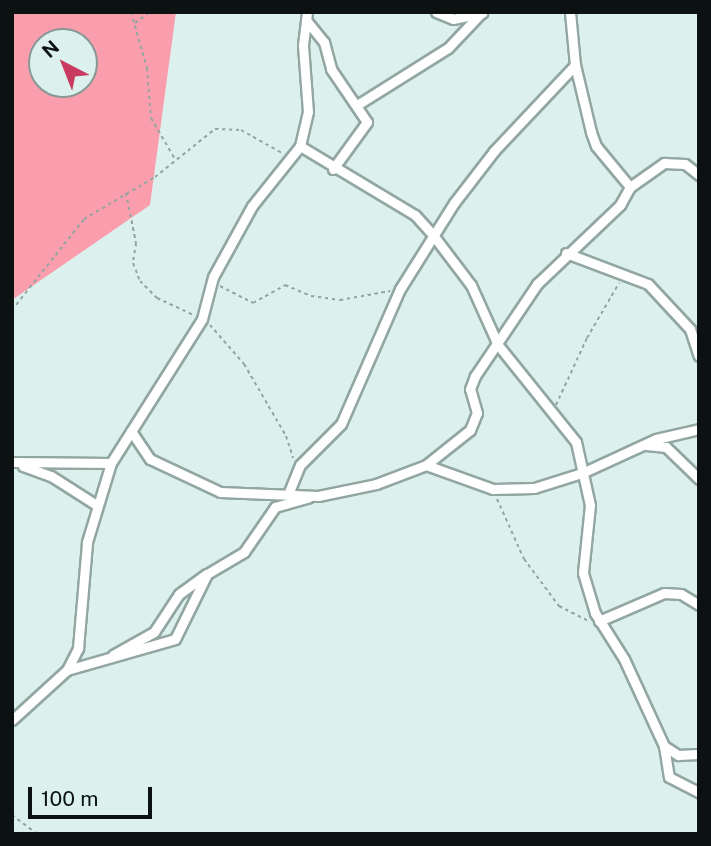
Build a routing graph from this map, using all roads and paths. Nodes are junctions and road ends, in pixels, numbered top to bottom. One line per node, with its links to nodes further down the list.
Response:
1 (131, 12): 8 (path)
2 (150, 12): 8 (path)
3 (436, 12): 4 (street)
4 (482, 12): 10 (street)
5 (559, 12): 7 (street)
6 (306, 16): 10 (street); 11 (street)
7 (570, 16): 9 (street)
8 (135, 24): 13 (path)
9 (575, 65): 16 (street); 18 (street)
10 (358, 105): 14 (street)
11 (300, 146): 12 (street); 14 (street)
12 (290, 158): 13 (path); 21 (street)
13 (175, 160): 17 (path)
14 (333, 169): 18 (street)
15 (699, 175): 16 (street)
16 (630, 187): 19 (street)
17 (126, 192): 23 (path); 24 (path)
18 (433, 235): 22 (street); 25 (street)
19 (566, 253): 20 (street); 25 (street)
20 (629, 274): 26 (street); 27 (path)
21 (213, 277): 22 (path); 24 (street)
22 (400, 289): 35 (street)
23 (12, 310)
24 (202, 319): 29 (street); 35 (path)
25 (498, 345): 27 (street); 33 (street)
26 (699, 356)
27 (553, 413): 34 (street)
28 (699, 429): 30 (street)
29 (131, 431): 32 (street); 38 (street)
30 (644, 444): 34 (street); 36 (street)
31 (12, 462): 32 (street); 40 (street)
32 (111, 463): 40 (street)
33 (426, 465): 37 (street); 39 (street)
34 (582, 473): 37 (street); 43 (street)
35 (294, 477): 38 (street)
36 (699, 479)
37 (493, 489): 43 (path)
38 (289, 492): 39 (street)
39 (318, 496): 41 (street)
40 (95, 504): 45 (street)
41 (207, 574): 44 (street); 44 (street)
42 (699, 605): 43 (street)
43 (599, 623): 47 (street)
44 (101, 662): 45 (street)
45 (67, 670): 46 (street)
46 (12, 720)
47 (664, 746): 48 (street); 49 (street)
48 (699, 754)
49 (699, 792)
50 (12, 815): 51 (path)
51 (37, 834)

